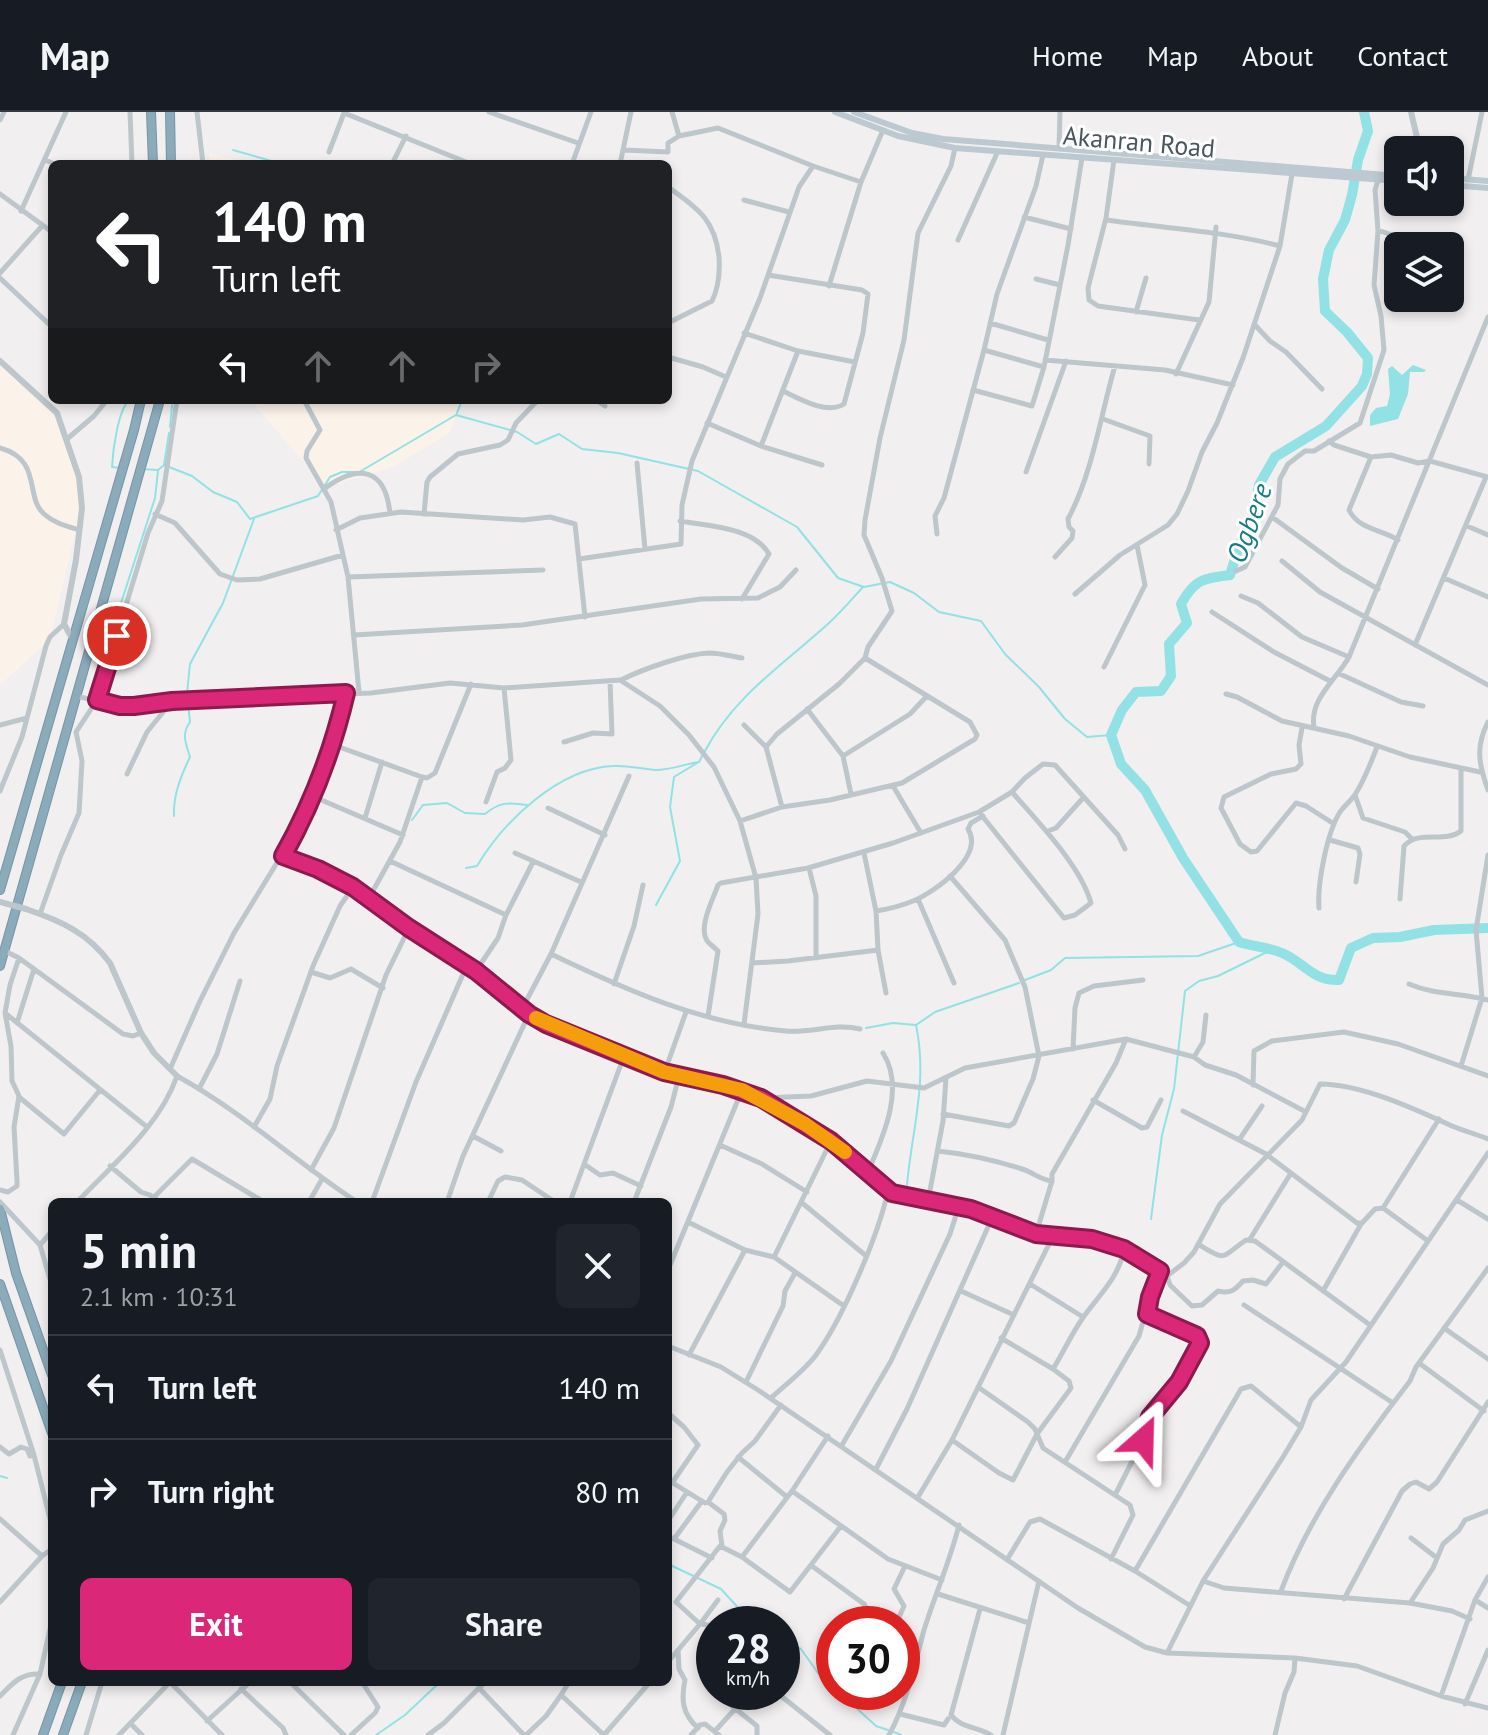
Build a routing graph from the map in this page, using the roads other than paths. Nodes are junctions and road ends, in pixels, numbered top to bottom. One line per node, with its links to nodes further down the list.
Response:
1 (4, 112): 17 (street)
2 (66, 112): 30 (street)
3 (130, 112): 31 (street)
4 (151, 112): 32 (highway)
5 (170, 112): 33 (highway)
6 (197, 112): 34 (street)
7 (344, 112): 19 (street); 27 (street)
8 (489, 112): 22 (street)
9 (591, 112): 22 (street)
10 (631, 112): 25 (street)
11 (672, 112): 20 (street)
12 (836, 112): 18 (main road, Akanran Road)
13 (854, 112): 24 (main road, Akanran Road)
14 (1060, 112): 24 (street)
15 (1411, 112): 21 (street)
16 (1482, 112): 50 (street)
17 (0, 120)
18 (883, 130): 23 (main road, Akanran Road); 52 (street)
19 (406, 136): 35 (street); 36 (street)
20 (679, 136): 25 (street); 42 (street)
21 (1417, 136)
22 (578, 143): 37 (street)
23 (955, 148): 26 (main road, Akanran Road); 158 (street)
24 (1059, 149): 41 (main road, Akanran Road)
25 (624, 150): 38 (street)
26 (998, 151): 28 (main road, Akanran Road); 69 (street)
27 (329, 152)
28 (1043, 155): 29 (main road, Akanran Road); 60 (street)
29 (1082, 158): 39 (main road, Akanran Road); 64 (street)
30 (45, 160): 40 (street); 58 (street)
31 (132, 160)
32 (153, 160)
33 (171, 160)
34 (203, 160)
35 (394, 160)
36 (462, 160)
37 (573, 160)
38 (621, 160)
39 (1114, 160): 41 (main road, Akanran Road); 61 (street)
40 (48, 161)
41 (1216, 164): 43 (main road, Akanran Road); 44 (main road, Akanran Road)
42 (813, 166): 52 (street); 59 (street)
43 (1292, 174): 44 (main road, Akanran Road); 70 (street)
44 (1347, 174): 45 (main road, Akanran Road)
45 (1359, 175): 46 (main road, Akanran Road); 48 (main road, Akanran Road)
46 (1384, 177)
47 (1384, 179): 48 (main road, Akanran Road)
48 (1378, 180): 65 (street)
49 (1464, 180): 50 (main road)
50 (1468, 180): 51 (main road)
51 (1488, 181)
52 (861, 182): 76 (street)
53 (1464, 186): 54 (main road)
54 (1488, 188)
55 (672, 190): 80 (street)
56 (0, 194): 58 (street)
57 (744, 200): 59 (street)
58 (21, 211): 62 (street)
59 (789, 212): 71 (street)
60 (1024, 217): 64 (street); 82 (street)
61 (1106, 220): 68 (street); 77 (street)
62 (42, 226): 66 (street); 72 (street)
63 (1216, 227): 68 (street)
64 (1071, 229): 75 (street)
65 (1377, 229): 67 (street); 111 (street)
66 (48, 230)
67 (1385, 232)
68 (1216, 235): 70 (street); 79 (street)
69 (958, 240)
70 (1280, 246): 83 (street)
71 (768, 275): 76 (street); 84 (street)
72 (0, 276): 81 (street)
73 (1146, 278): 77 (street)
74 (1036, 279): 75 (street)
75 (1060, 285): 85 (street)
76 (829, 286): 91 (street)
77 (1136, 312): 79 (street)
78 (1488, 317): 115 (street)
79 (1199, 320): 94 (street)
80 (672, 321)
81 (48, 322)
82 (990, 323): 85 (street); 86 (street)
83 (1255, 325): 96 (street); 97 (street)
84 (744, 333): 87 (street); 95 (street)
85 (1048, 340): 92 (street)
86 (984, 350): 92 (street); 98 (street)
87 (798, 351): 91 (street); 99 (street)
88 (672, 358): 95 (street)
89 (0, 361): 110 (street)
90 (1066, 361): 92 (street); 93 (street); 119 (street)
91 (855, 362): 99 (street)
92 (1044, 363): 98 (street)
93 (1115, 366): 94 (street); 108 (street)
94 (1176, 374): 96 (street)
95 (726, 377): 109 (street)
96 (1233, 385): 133 (street)
97 (1322, 389)
98 (973, 390): 130 (street)
99 (783, 391): 112 (street)
100 (104, 404): 110 (street)
101 (140, 404): 154 (highway)
102 (159, 404): 170 (highway)
103 (177, 404): 123 (street)
104 (306, 404): 121 (street)
105 (534, 404): 124 (street)
106 (602, 404): 107 (street)
107 (605, 406)
108 (1103, 419): 117 (street); 136 (street)
109 (707, 423): 112 (street); 126 (street)
110 (67, 439): 128 (street)
111 (1329, 441): 114 (street); 125 (street)
112 (761, 446): 118 (street)
113 (0, 448): 128 (street)
114 (1371, 457): 115 (street); 132 (street)
115 (1430, 461): 120 (street); 132 (street)
116 (637, 463): 134 (street)
117 (1149, 464)
118 (822, 465)
119 (1026, 472)
120 (1487, 477): 127 (street)
121 (324, 489): 122 (street); 129 (street)
122 (390, 513): 124 (street); 129 (street)
123 (155, 514): 135 (street); 172 (street)
124 (424, 514): 137 (street)
125 (1272, 517): 141 (street); 144 (street)
126 (680, 521): 134 (street); 148 (street)
127 (1467, 526): 131 (street); 143 (street)
128 (79, 530): 152 (street)
129 (336, 530): 135 (street)
130 (937, 534)
131 (1488, 535)
132 (1398, 540): 144 (street)
133 (1137, 545): 145 (street); 159 (street)
134 (645, 549): 137 (street)
135 (343, 555): 142 (street)
136 (1055, 557)
137 (579, 559): 150 (street)
138 (1282, 561): 151 (street)
139 (543, 570): 142 (street)
140 (796, 570): 148 (street)
141 (1236, 571)
142 (348, 577): 153 (street)
143 (1444, 578): 147 (street); 155 (street)
144 (1378, 589): 151 (street)
145 (1075, 594)
146 (1241, 596): 156 (street)
147 (1488, 597)
148 (742, 599): 150 (street)
149 (1212, 612): 163 (street)
150 (585, 617): 153 (street)
151 (1365, 618): 155 (street); 156 (street)
152 (64, 624): 154 (street); 176 (street)
153 (354, 635): 167 (street)
154 (73, 641): 230 (highway)
155 (1415, 645): 165 (street)
156 (1349, 657): 160 (street)
157 (742, 658): 161 (street)
158 (865, 658): 171 (street); 175 (street)
159 (1104, 667)
160 (1340, 674): 163 (street); 174 (street)
161 (620, 680): 162 (street); 208 (street)
162 (610, 681): 166 (street); 182 (street)
163 (1330, 681): 180 (street)
164 (471, 684): 166 (street); 167 (street); 194 (street)
165 (1488, 685)
166 (504, 688): 203 (street)
167 (359, 692): 168 (street)
168 (346, 693): 173 (street); 183 (street)
169 (1226, 694): 181 (street)
170 (76, 696): 172 (street); 240 (highway)
171 (926, 697): 186 (street); 195 (street)
172 (97, 700): 173 (street); 237 (street)
173 (172, 701): 191 (street)
174 (1423, 706)
175 (807, 709): 184 (street); 186 (street)
176 (28, 718): 178 (street); 192 (street)
177 (1488, 722): 190 (street)
178 (0, 725)
179 (744, 725): 184 (street)
180 (1314, 727): 181 (street); 185 (street)
181 (1302, 728): 209 (street)
182 (564, 742)
183 (331, 744): 187 (street); 201 (street)
184 (766, 747): 204 (street)
185 (1377, 747): 188 (street); 200 (street)
186 (843, 756): 199 (street)
187 (382, 762): 194 (street); 207 (street)
188 (1461, 770): 190 (street); 214 (street)
189 (0, 771): 192 (street)
190 (1480, 772): 196 (street)
191 (127, 774)
192 (8, 775): 197 (street)
193 (629, 776): 213 (street)
194 (422, 777): 212 (street)
195 (892, 786): 199 (street); 210 (street)
196 (1488, 790)
197 (0, 791)
198 (1012, 792): 202 (street); 206 (street); 211 (street)
199 (851, 794): 204 (street)
200 (1355, 794): 209 (street); 214 (street)
201 (312, 796): 207 (street); 220 (street)
202 (1083, 798): 211 (street); 216 (street)
203 (486, 802)
204 (782, 807): 208 (street)
205 (548, 808): 213 (street)
206 (981, 814): 210 (street); 211 (street); 224 (street)
207 (365, 818): 212 (street)
208 (740, 821): 225 (street)
209 (1334, 824): 215 (street)
210 (921, 833): 218 (street)
211 (1049, 833)
212 (403, 835): 221 (street)
213 (605, 835): 226 (street)
214 (1412, 839): 233 (street)
215 (1330, 840): 227 (street); 235 (street)
216 (1125, 849)
217 (515, 853): 222 (street)
218 (864, 853): 223 (street); 236 (street)
219 (1488, 855): 258 (street)
220 (283, 856): 229 (street); 276 (street)
221 (390, 861): 231 (street); 238 (street)
222 (533, 862): 226 (street); 238 (street)
223 (808, 868): 225 (street); 244 (street)
224 (950, 876): 232 (street); 273 (street)
225 (756, 878): 245 (street); 264 (street)
226 (581, 882): 242 (street)
227 (1356, 882)
228 (643, 885): 254 (street)
229 (353, 887): 231 (street); 250 (street)
230 (0, 890)
231 (369, 898): 239 (street)
232 (918, 899): 236 (street); 253 (street)
233 (1400, 899)
234 (0, 902): 237 (street, bridge)
235 (1319, 908)
236 (876, 911): 241 (street)
237 (40, 914): 268 (street)
238 (506, 915): 249 (street)
239 (409, 928): 246 (street); 256 (street)
240 (3, 950): 243 (street); 247 (highway)
241 (878, 950): 244 (street); 257 (street)
242 (551, 954): 254 (street); 259 (street)
243 (19, 958): 248 (street); 261 (street)
244 (816, 958): 245 (street)
245 (752, 963): 266 (street)
246 (467, 965): 249 (street); 323 (street)
247 (0, 966)
248 (34, 969): 265 (street); 268 (street)
249 (476, 971): 259 (street)
250 (311, 972): 256 (street); 297 (street)
251 (1143, 980): 270 (street)
252 (240, 981): 284 (street)
253 (954, 983)
254 (614, 984): 260 (street)
255 (1409, 984): 258 (street)
256 (383, 988): 309 (street)
257 (886, 993)
258 (1485, 999): 275 (street)
259 (523, 1008): 262 (street)
260 (686, 1012): 264 (street); 277 (street)
261 (5, 1013): 265 (street); 287 (street)
262 (529, 1014): 272 (street); 298 (street)
263 (1206, 1015): 274 (street)
264 (708, 1016): 266 (street)
265 (17, 1023): 285 (street)
266 (744, 1024): 267 (street)
267 (860, 1029)
268 (141, 1033): 276 (street)
269 (1126, 1039): 270 (street); 274 (street); 289 (street)
270 (1073, 1049): 273 (street)
271 (883, 1053): 282 (street)
272 (624, 1056): 277 (street); 307 (street)
273 (1039, 1056): 281 (street); 294 (street)
274 (1194, 1057): 283 (street)
275 (1461, 1066): 280 (street); 283 (street)
276 (170, 1069): 278 (street)
277 (664, 1072): 279 (street)
278 (177, 1076): 284 (street); 296 (street)
279 (679, 1076): 286 (street); 314 (street)
280 (1488, 1076)
281 (946, 1077): 282 (street); 294 (street)
282 (893, 1085): 288 (street); 311 (street)
283 (1253, 1085): 293 (street)
284 (199, 1089): 297 (street)
285 (100, 1090): 287 (street); 296 (street)
286 (742, 1090): 288 (street); 302 (street)
287 (19, 1096): 315 (street)
288 (761, 1098): 301 (street)
289 (1093, 1100): 290 (street); 313 (street)
290 (1161, 1100)
291 (1262, 1106): 300 (street)
292 (1183, 1111): 300 (street)
293 (1306, 1112): 295 (street); 306 (street)
294 (943, 1114): 304 (street)
295 (1439, 1119): 299 (street); 334 (street)
296 (147, 1127): 308 (street)
297 (254, 1127): 309 (street)
298 (473, 1136): 303 (street); 324 (street)
299 (1488, 1139)
300 (1239, 1140): 306 (street)
301 (831, 1141): 311 (street); 317 (street)
302 (720, 1145): 317 (street); 338 (street)
303 (501, 1151)
304 (938, 1151): 313 (street); 330 (street)
305 (1488, 1153): 329 (street)
306 (1266, 1154): 310 (street); 345 (street)
307 (584, 1164): 314 (street); 327 (street)
308 (110, 1166): 318 (street); 319 (street)
309 (311, 1170): 312 (street)
310 (1291, 1173): 339 (street); 343 (street)
311 (867, 1174): 316 (street)
312 (322, 1179): 321 (street); 322 (street)
313 (1052, 1181): 340 (street)
314 (641, 1186): 328 (street)
315 (0, 1190)
316 (888, 1191): 330 (street); 349 (street)
317 (807, 1192): 332 (street)
318 (154, 1197): 320 (street)
319 (81, 1198)
320 (257, 1198)
321 (311, 1198)
322 (351, 1198)
323 (373, 1198)
324 (449, 1198)
325 (490, 1198): 326 (street)
326 (549, 1198)
327 (571, 1198)
328 (636, 1198)
329 (1457, 1200): 337 (street); 344 (street)
330 (928, 1201): 333 (street)
331 (0, 1202): 346 (street)
332 (801, 1202): 349 (street); 350 (street)
333 (959, 1206): 336 (street); 394 (street)
334 (1383, 1208): 339 (street); 344 (street)
335 (0, 1209): 376 (highway)
336 (992, 1218): 340 (street); 361 (street)
337 (1488, 1219)
338 (688, 1222): 348 (street); 351 (street)
339 (1361, 1224): 362 (street)
340 (1036, 1234): 342 (street)
341 (48, 1236): 346 (street)
342 (1053, 1236): 347 (street); 360 (street)
343 (1250, 1239): 345 (street); 352 (street)
344 (1428, 1241): 368 (street)
345 (1198, 1244): 357 (street)
346 (40, 1245): 355 (street)
347 (1124, 1249): 354 (street); 367 (street)
348 (745, 1250): 350 (street); 373 (street)
349 (865, 1255): 364 (street)
350 (774, 1257): 356 (street)
351 (672, 1260)
352 (1283, 1262): 357 (street); 362 (street)
353 (1488, 1268): 358 (street)
354 (1160, 1271): 357 (street); 365 (street)
355 (48, 1272)
356 (795, 1273): 364 (street); 381 (street)
357 (1167, 1276)
358 (1486, 1278): 369 (street)
359 (0, 1284): 389 (highway)
360 (1030, 1284): 366 (street); 367 (street)
361 (961, 1291): 366 (street); 399 (street)
362 (1323, 1291): 368 (street)
363 (1244, 1305): 377 (street)
364 (844, 1306): 383 (street)
365 (1147, 1314): 398 (street); 404 (street)
366 (1014, 1315): 370 (street)
367 (1083, 1317): 379 (street)
368 (1370, 1325): 377 (street)
369 (1444, 1328): 374 (street); 375 (street)
370 (1001, 1338): 379 (street); 382 (street)
371 (672, 1348): 373 (street)
372 (0, 1350): 378 (street)
373 (689, 1355): 381 (street)
374 (1488, 1359)
375 (1419, 1363): 385 (street); 387 (street)
376 (48, 1364)
377 (1338, 1367): 385 (street); 390 (street)
378 (6, 1368): 380 (street); 396 (street)
379 (1053, 1369): 391 (street)
380 (0, 1376)
381 (746, 1382): 383 (street)
382 (978, 1387): 391 (street); 393 (street)
383 (771, 1398): 386 (street)
384 (1488, 1402): 387 (street)
385 (1393, 1403): 432 (street)
386 (781, 1405): 392 (street); 397 (street)
387 (1484, 1411): 435 (street)
388 (672, 1416): 400 (street)
389 (48, 1422)
390 (1301, 1427): 427 (street); 431 (street)
391 (1037, 1434): 393 (street); 398 (street)
392 (828, 1436): 394 (street); 402 (street)
393 (952, 1440): 406 (street)
394 (842, 1445): 399 (street)
395 (0, 1447): 396 (street)
396 (34, 1455): 408 (street)
397 (738, 1457): 405 (street); 407 (street)
398 (1064, 1462): 404 (street)
399 (876, 1469): 406 (street)
400 (672, 1478)
401 (672, 1482): 403 (street)
402 (792, 1491): 405 (street); 413 (street)
403 (687, 1492): 407 (street); 410 (street)
404 (1115, 1495): 424 (street)
405 (787, 1497): 420 (street)
406 (918, 1497): 412 (street)
407 (705, 1501): 414 (street); 417 (street)
408 (48, 1511)
409 (1488, 1511): 423 (street)
410 (672, 1515)
411 (0, 1519): 419 (street)
412 (959, 1525): 422 (street); 429 (street)
413 (841, 1526): 425 (street); 426 (street)
414 (672, 1536)
415 (672, 1538): 421 (street)
416 (1411, 1538): 423 (street)
417 (722, 1546): 420 (street); 421 (street)
418 (48, 1552): 419 (street)
419 (42, 1556): 434 (street)
420 (742, 1557): 425 (street)
421 (712, 1558): 438 (street)
422 (1008, 1558): 424 (street); 430 (street)
423 (1437, 1558): 439 (street)
424 (1111, 1559): 427 (street)
425 (812, 1566): 443 (street)
426 (905, 1566): 429 (street); 444 (street)
427 (1135, 1571): 440 (street)
428 (1488, 1577): 437 (street)
429 (942, 1580): 433 (street)
430 (1039, 1580): 449 (street); 454 (street)
431 (1203, 1581): 432 (street); 440 (street)
432 (1281, 1591): 435 (street)
433 (938, 1594): 446 (street); 478 (street)
434 (1, 1598)
435 (1344, 1599): 439 (street)
436 (718, 1600): 442 (street)
437 (1475, 1600): 445 (street); 447 (street)
438 (676, 1602): 441 (street); 448 (street)
439 (1410, 1603): 447 (street)
440 (1189, 1605): 454 (street)
441 (672, 1606)
442 (714, 1606)
443 (865, 1606)
444 (904, 1606)
445 (1488, 1608)
446 (980, 1609): 449 (street); 501 (street)
447 (1470, 1619): 472 (street)
448 (696, 1620)
449 (1029, 1623): 485 (street)
450 (696, 1629): 452 (street)
451 (48, 1630): 457 (street)
452 (678, 1650): 455 (street); 482 (street)
453 (1488, 1650): 473 (street)
454 (1167, 1653): 456 (street)
455 (672, 1657)
456 (1295, 1658): 472 (street); 502 (street)
457 (40, 1674): 471 (street); 486 (street)
458 (61, 1686): 487 (highway)
459 (81, 1686): 488 (highway)
460 (101, 1686): 489 (street)
461 (166, 1686): 481 (street)
462 (174, 1686): 480 (street)
463 (245, 1686): 469 (street)
464 (294, 1686): 494 (street)
465 (365, 1686): 495 (street)
466 (565, 1686): 470 (street)
467 (647, 1686): 470 (street)
468 (479, 1688): 496 (street); 497 (street)
469 (241, 1689): 480 (street); 493 (street)
470 (561, 1695): 497 (street)
471 (0, 1696)
472 (1441, 1696): 473 (street)
473 (1465, 1704): 474 (street)
474 (1488, 1708)
475 (734, 1710): 483 (street)
476 (736, 1710): 499 (street)
477 (799, 1710): 500 (street)
478 (900, 1714): 479 (street); 484 (street)
479 (948, 1719)
480 (207, 1721): 492 (street)
481 (131, 1724): 490 (street); 491 (street)
482 (698, 1728): 483 (street); 498 (street)
483 (717, 1733)
484 (889, 1734)
485 (1005, 1734)
486 (13, 1735)
487 (43, 1735)
488 (63, 1735)
489 (86, 1735)
490 (119, 1735)
491 (142, 1735)
492 (222, 1735)
493 (286, 1735)
494 (344, 1735)
495 (351, 1735)
496 (428, 1735)
497 (525, 1735)
498 (691, 1735)
499 (757, 1735)
500 (830, 1735)
501 (991, 1735)
502 (1275, 1735)

